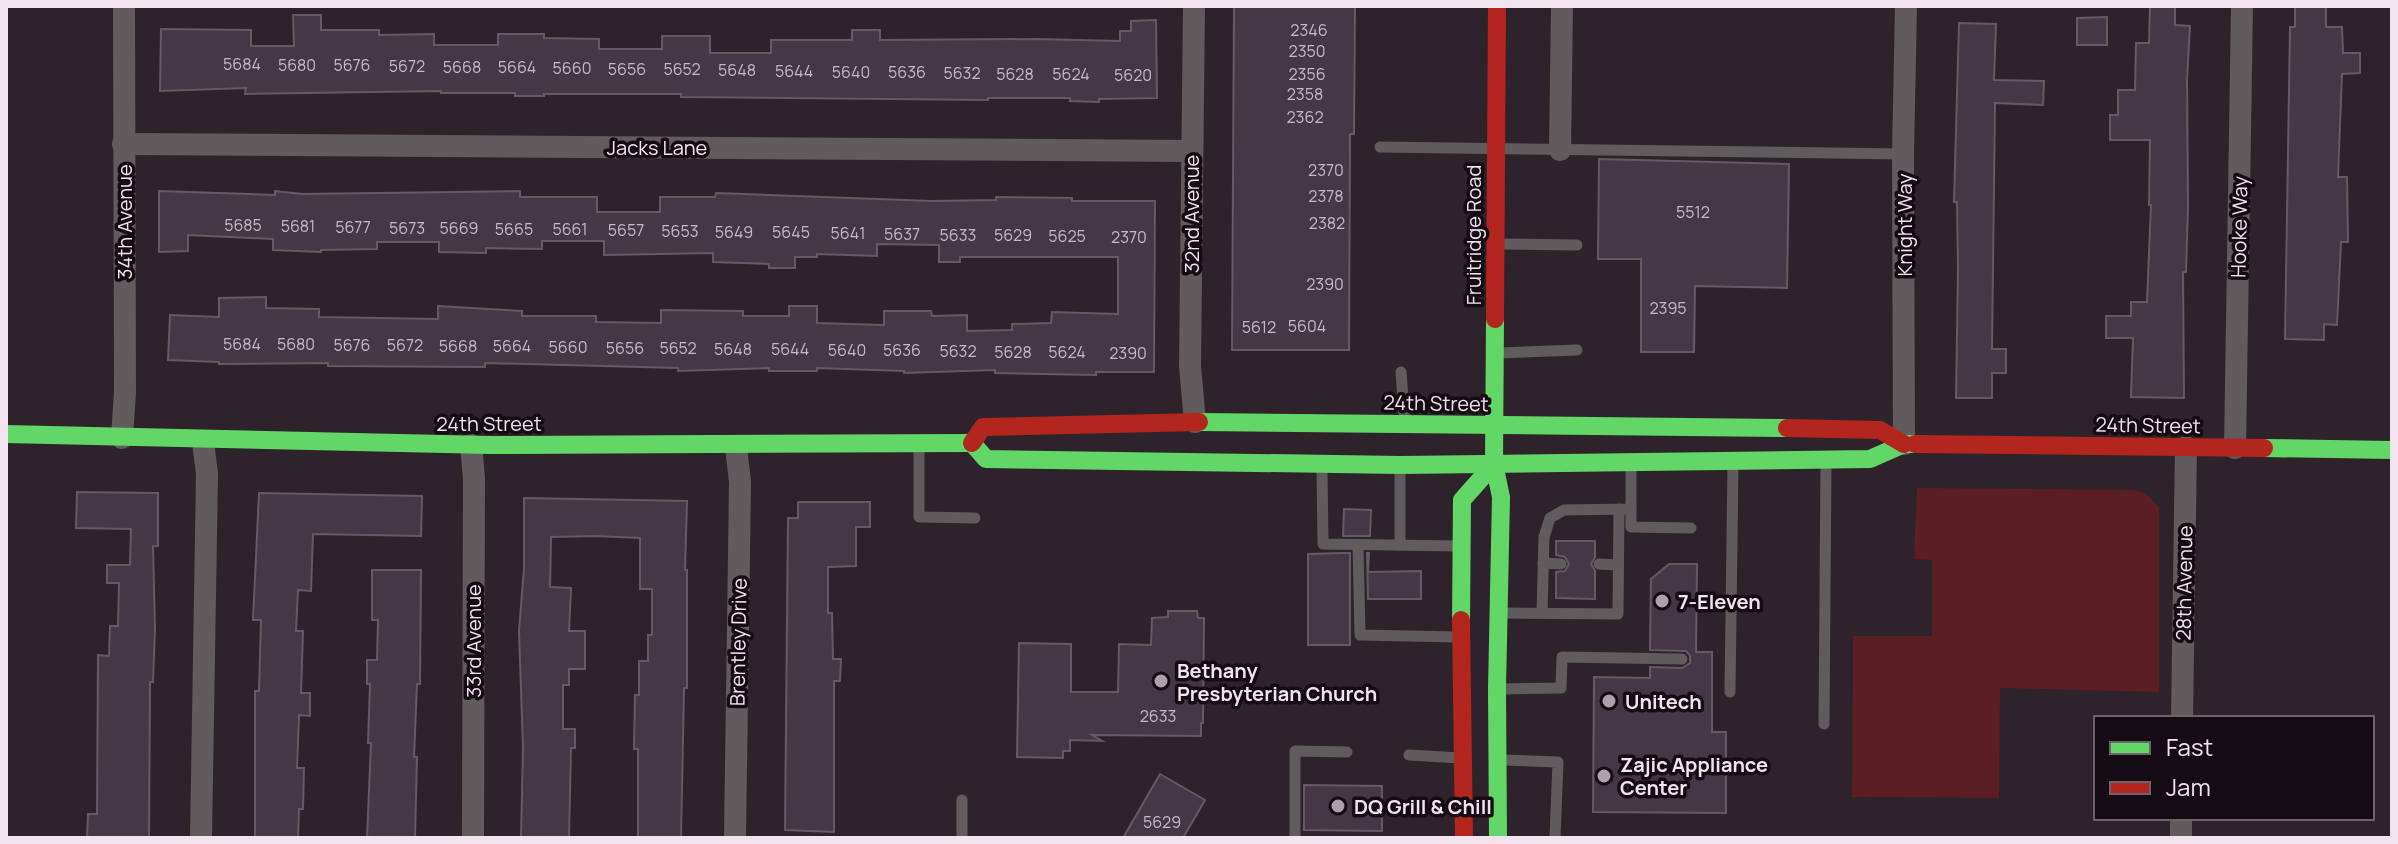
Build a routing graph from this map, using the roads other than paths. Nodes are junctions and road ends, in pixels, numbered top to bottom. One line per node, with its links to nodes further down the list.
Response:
1 (124, 6): 7 (street, 34th Avenue)
2 (1194, 6): 11 (street, 32nd Avenue)
3 (1497, 6): 9 (street, Fruitridge Road)
4 (1562, 6): 10 (street)
5 (1906, 6): 12 (street, Knight Way)
6 (2242, 6): 30 (street, Hooke Way)
7 (123, 144): 11 (street, Jacks Lane); 22 (street, 34th Avenue)
8 (1380, 147): 9 (lane)
9 (1496, 150): 10 (lane); 13 (street, Fruitridge Road)
10 (1560, 150): 12 (lane)
11 (1191, 151): 18 (street, 32nd Avenue)
12 (1903, 154): 26 (street, Knight Way)
13 (1495, 244): 14 (lane); 16 (street, Fruitridge Road)
14 (1577, 245)
15 (1577, 350): 16 (lane)
16 (1495, 354): 20 (street, Fruitridge Road)
17 (1401, 372): 19 (lane)
18 (1195, 422): 19 (street, 24th Street); 24 (street, 24th Street)
19 (1405, 425): 20 (street, 24th Street)
20 (1495, 426): 26 (street, 24th Street); 36 (street, Fruitridge Road)
21 (6, 434): 22 (street, 24th Street)
22 (122, 438): 23 (street, 24th Street)
23 (203, 442): 27 (street, 24th Street); 61 (street)
24 (972, 443): 25 (street, 24th Street); 35 (street, 24th Street)
25 (919, 444): 28 (street, 24th Street); 39 (lane)
26 (1904, 444): 29 (street, 24th Street); 32 (street, 24th Street)
27 (471, 445): 28 (street, 24th Street); 62 (street, 33rd Avenue)
28 (736, 447): 63 (street, Brentley Drive)
29 (2186, 447): 30 (street, 24th Street); 54 (street, 28th Avenue)
30 (2235, 448): 31 (street, 24th Street)
31 (2392, 450)
32 (1826, 460): 34 (street, 24th Street); 55 (lane)
33 (1631, 462): 34 (street, 24th Street); 36 (street, 24th Street); 38 (lane)
34 (1733, 462): 53 (lane)
35 (1323, 464): 37 (street, 24th Street); 41 (lane)
36 (1494, 464): 37 (street, 24th Street); 43 (street); 48 (street, Fruitridge Road)
37 (1400, 465): 42 (lane)
38 (1625, 509): 40 (lane); 44 (lane); 47 (lane)
39 (975, 518)
40 (1691, 528)
41 (1358, 545): 42 (lane); 50 (lane)
42 (1400, 545): 43 (lane)
43 (1461, 546): 50 (street)
44 (1543, 563): 45 (lane); 49 (lane)
45 (1561, 564)
46 (1599, 564): 47 (lane)
47 (1618, 565): 49 (lane)
48 (1498, 613): 49 (lane); 52 (street, Fruitridge Road)
49 (1542, 613)
50 (1461, 637): 58 (street)
51 (1682, 659): 52 (lane)
52 (1497, 689): 59 (street, Fruitridge Road)
53 (1730, 692)
54 (2182, 716)
55 (1824, 724)
56 (1347, 752): 65 (lane)
57 (1409, 755): 58 (lane)
58 (1462, 758): 66 (street)
59 (1497, 760): 67 (street, Fruitridge Road); 68 (lane)
60 (962, 800): 64 (lane)
61 (201, 838)
62 (473, 838)
63 (735, 838)
64 (962, 838)
65 (1295, 838)
66 (1464, 838)
67 (1498, 838)
68 (1555, 838)

